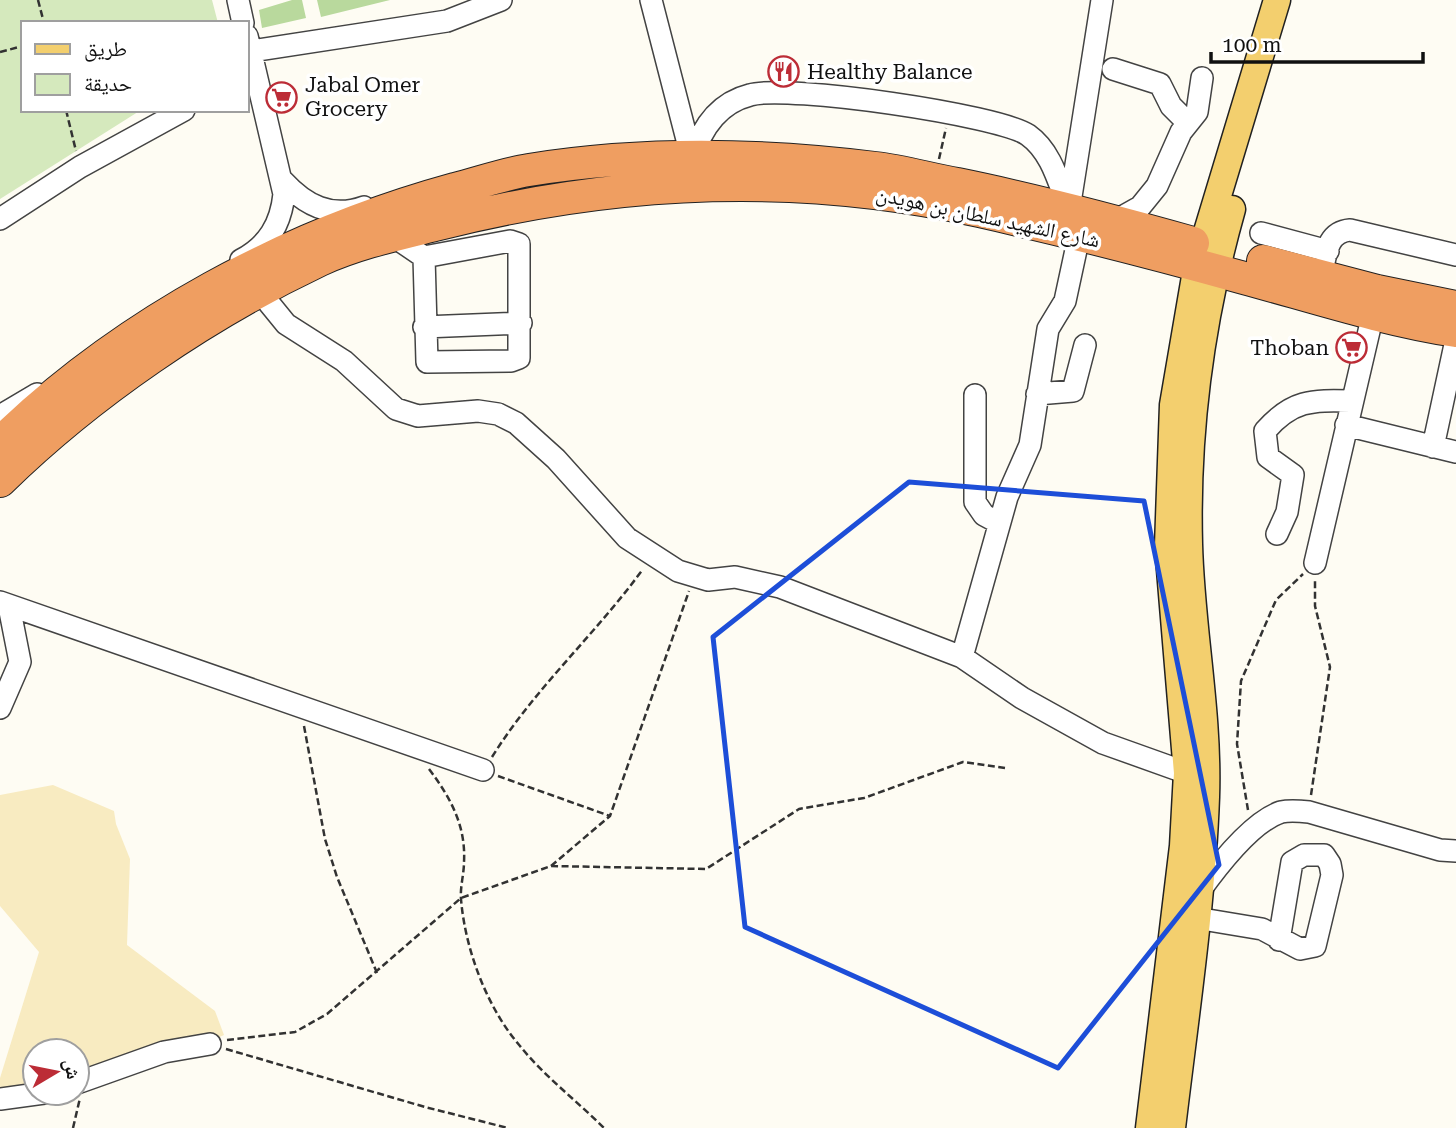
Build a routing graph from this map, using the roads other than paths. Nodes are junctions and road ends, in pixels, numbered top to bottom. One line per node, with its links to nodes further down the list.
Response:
1 (238, 0): 8 (street)
2 (500, 0): 7 (street)
3 (651, 0): 15 (street)
4 (1102, 0): 22 (street)
5 (1277, 0): 28 (main road)
6 (1295, 0): 28 (main road)
7 (463, 8): 9 (street)
8 (243, 21)
9 (249, 44): 12 (street)
10 (1113, 69): 14 (street)
11 (1202, 78): 14 (street)
12 (252, 80): 17 (street)
13 (180, 112): 20 (street)
14 (1187, 122): 21 (street)
15 (692, 159): 16 (highway, شارع الشهيد سلطان بن هويدن); 22 (highway, شارع الشهيد سلطان بن هويدن); 22 (street)
16 (619, 160): 18 (highway, شارع الشهيد سلطان بن هويدن); 19 (highway)
17 (283, 181): 18 (street); 34 (street)
18 (410, 202): 34 (highway, شارع الشهيد سلطان بن هويدن)
19 (520, 205): 22 (highway, شارع الشهيد سلطان بن هويدن); 24 (highway, شارع الشهيد سلطان بن هويدن); 25 (street)
20 (0, 219)
21 (1115, 220): 22 (highway, شارع الشهيد سلطان بن هويدن); 28 (highway, شارع الشهيد سلطان بن هويدن)
22 (1074, 222): 28 (highway, شارع الشهيد سلطان بن هويدن); 39 (street)
23 (1261, 233): 29 (street)
24 (393, 236): 27 (street); 30 (highway, شارع الشهيد سلطان بن هويدن)
25 (493, 244): 27 (street); 33 (street)
26 (1456, 254): 29 (street)
27 (424, 257): 35 (street)
28 (1209, 258): 29 (highway, شارع الشهيد سلطان بن هويدن); 32 (highway, شارع الشهيد سلطان بن هويدن); 55 (main road); 57 (main road)
29 (1324, 263): 31 (highway, شارع الشهيد سلطان بن هويدن)
30 (260, 292): 47 (highway, شارع الشهيد سلطان بن هويدن); 52 (street)
31 (1456, 307)
32 (1373, 314): 36 (highway, شارع الشهيد سلطان بن هويدن); 41 (street)
33 (521, 323): 35 (street); 35 (street)
34 (155, 324): 42 (street); 44 (highway, شارع الشهيد سلطان بن هويدن)
35 (424, 327)
36 (1456, 331)
37 (1456, 340): 45 (street)
38 (1085, 345): 39 (street)
39 (1037, 394): 48 (street)
40 (975, 395): 48 (street)
41 (1351, 401): 43 (street); 49 (street)
42 (0, 416)
43 (1346, 425): 45 (street); 50 (street)
44 (0, 443)
45 (1433, 447): 46 (street)
46 (1456, 453)
47 (0, 481)
48 (999, 523): 52 (street)
49 (1277, 534)
50 (1315, 563)
51 (5, 604): 53 (street); 54 (street)
52 (962, 657): 55 (street)
53 (0, 708)
54 (483, 770)
55 (1187, 773): 63 (main road)
56 (1456, 851): 57 (street)
57 (1197, 905): 58 (street); 64 (main road)
58 (1279, 940)
59 (209, 1044): 60 (street)
60 (91, 1078)
61 (21, 1096): 62 (street)
62 (0, 1099)
63 (1149, 1128)
64 (1172, 1128)

